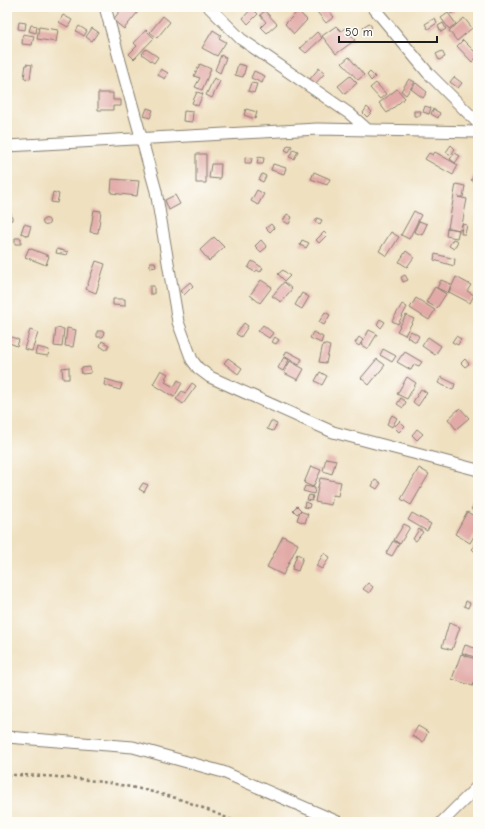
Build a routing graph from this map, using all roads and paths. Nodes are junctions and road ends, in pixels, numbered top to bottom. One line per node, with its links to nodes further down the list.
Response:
1 (106, 7): 7 (street)
2 (209, 7): 5 (street)
3 (373, 7): 4 (street)
4 (478, 123)
5 (368, 130): 6 (street); 7 (street)
6 (478, 132)
7 (141, 139): 8 (street); 9 (street)
8 (7, 146)
9 (478, 470)
10 (7, 737): 14 (street)
11 (7, 775): 13 (path)
12 (478, 786): 15 (street)
13 (237, 822)
14 (338, 822)
15 (442, 822)

